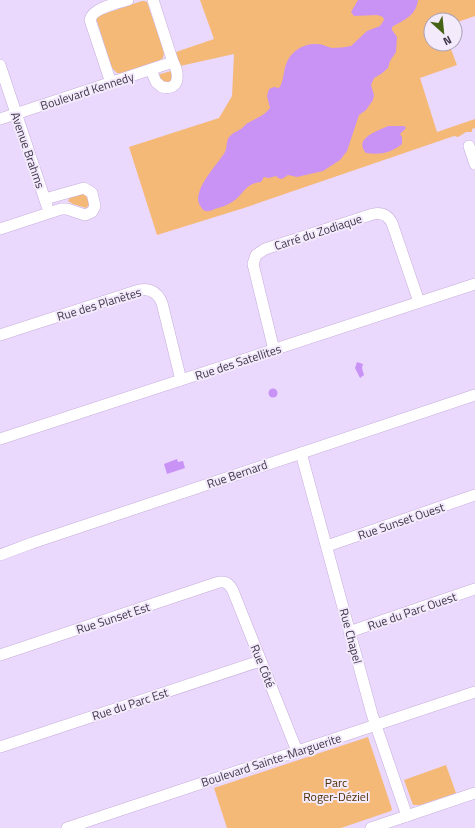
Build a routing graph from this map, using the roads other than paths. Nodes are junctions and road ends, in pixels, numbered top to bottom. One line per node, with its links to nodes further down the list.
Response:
1 (128, 0): 6 (street)
2 (153, 0): 3 (street)
3 (173, 62): 5 (street, Boulevard Kennedy); 5 (street)
4 (0, 65): 7 (street, Avenue Brahms)
5 (150, 70): 6 (street, Boulevard Kennedy)
6 (111, 83): 7 (street, Boulevard Kennedy)
7 (16, 114): 8 (street, Boulevard Kennedy); 11 (street, Avenue Brahms)
8 (0, 119)
9 (469, 146): 10 (street)
10 (475, 164)
11 (45, 199): 12 (street, Avenue Brahms); 12 (street)
12 (49, 212): 13 (street)
13 (0, 229)
14 (475, 284): 15 (street, Rue des Satellites)
15 (419, 302): 17 (street, Rue des Satellites); 17 (street, Carré du Zodiaque)
16 (0, 335): 18 (street, Rue des Planètes)
17 (274, 350): 18 (street, Rue des Satellites)
18 (181, 380): 20 (street, Rue des Satellites)
19 (475, 395): 21 (street, Rue Bernard)
20 (0, 439)
21 (301, 453): 23 (street, Rue Chapel); 24 (street, Rue Bernard)
22 (475, 495): 23 (street, Rue Sunset Ouest)
23 (327, 546): 27 (street, Rue Chapel)
24 (0, 555)
25 (226, 582): 28 (street, Rue Sunset Est); 29 (street, Rue Côté)
26 (475, 590): 27 (street, Rue du Parc Ouest)
27 (350, 632): 31 (street, Rue Chapel)
28 (0, 655)
29 (260, 661): 32 (street, Rue du Parc Est); 33 (street, Rue Côté)
30 (475, 692): 31 (street, Boulevard Sainte-Marguerite)
31 (376, 725): 33 (street, Boulevard Sainte-Marguerite); 35 (street, Rue Chapel)
32 (0, 747)
33 (297, 751): 36 (street, Boulevard Sainte-Marguerite)
34 (475, 793): 35 (street)
35 (407, 816): 37 (street)
36 (67, 828)
37 (371, 828)

